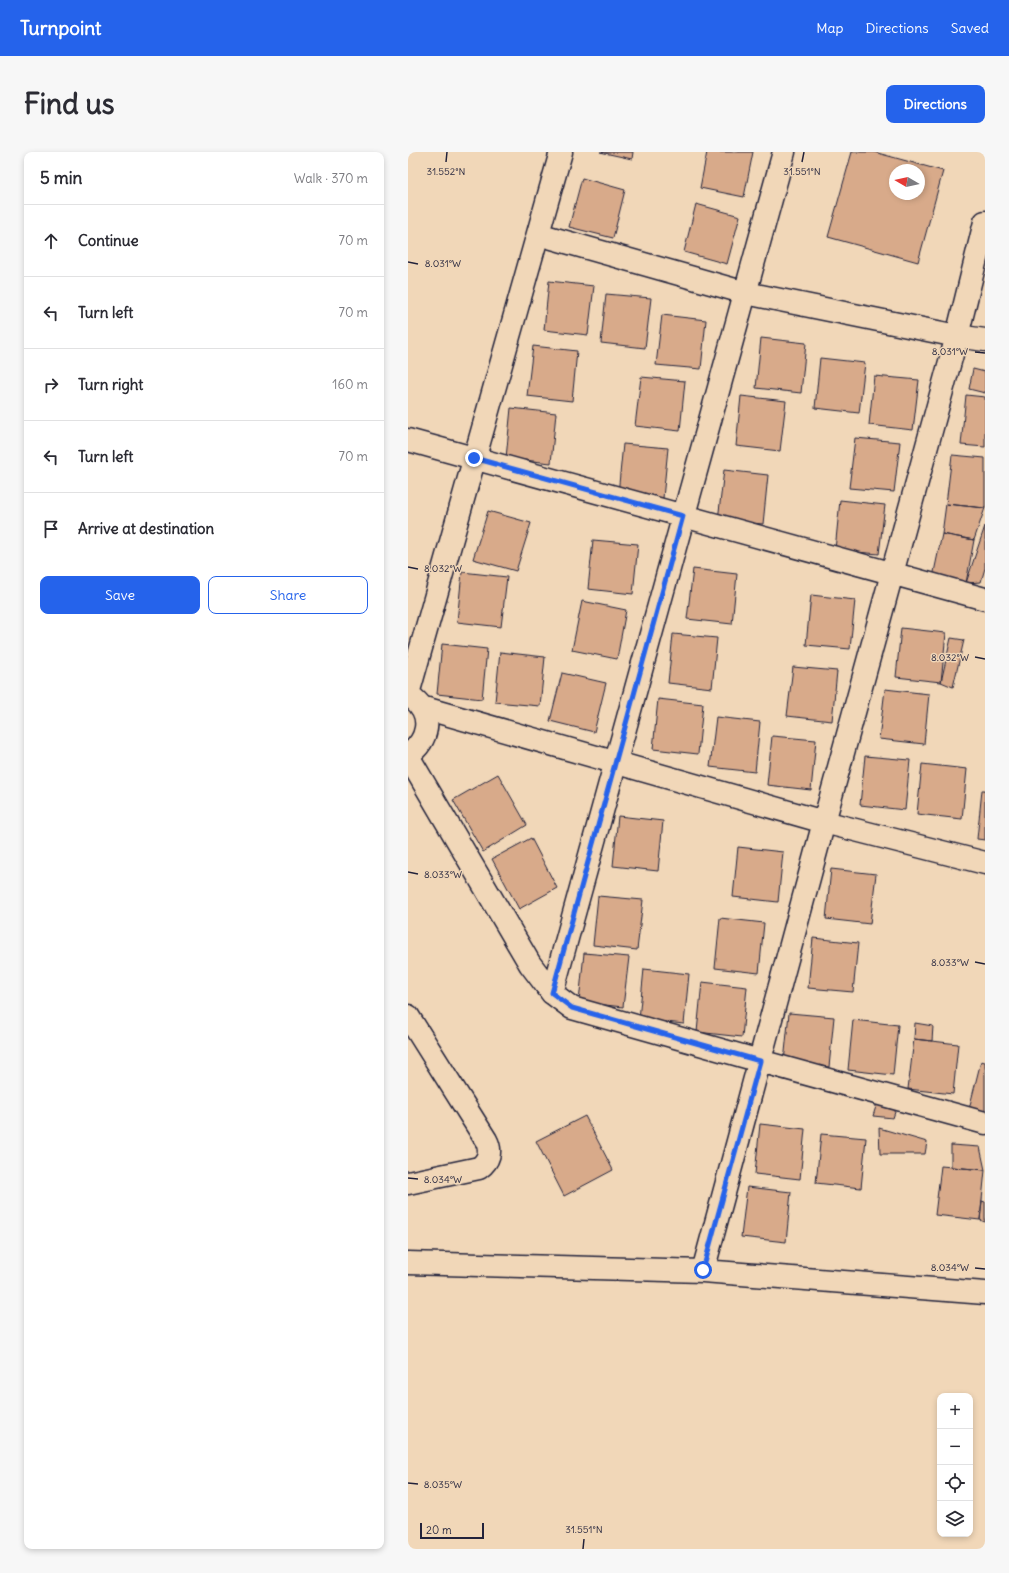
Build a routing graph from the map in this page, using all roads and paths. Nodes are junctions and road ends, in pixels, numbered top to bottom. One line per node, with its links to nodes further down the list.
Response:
1 (561, 152): 4 (street)
2 (784, 152): 5 (street)
3 (985, 222): 6 (street)
4 (538, 234): 5 (street); 9 (street)
5 (746, 293): 6 (street); 10 (street)
6 (957, 336): 7 (street); 11 (street)
7 (985, 340)
8 (408, 440): 9 (street)
9 (474, 458): 10 (street); 13 (street)
10 (683, 516): 11 (street); 15 (street)
11 (892, 573): 12 (street); 16 (street)
12 (985, 598)
13 (412, 699): 14 (street); 15 (street)
14 (408, 755): 18 (street)
15 (615, 762): 16 (street); 18 (street)
16 (824, 822): 17 (street); 20 (street)
17 (985, 863)
18 (552, 993): 20 (street)
19 (408, 1016): 22 (street)
20 (760, 1061): 21 (street); 24 (street)
21 (985, 1123)
22 (408, 1183)
23 (408, 1263): 24 (street)
24 (703, 1270): 25 (street)
25 (985, 1293)

